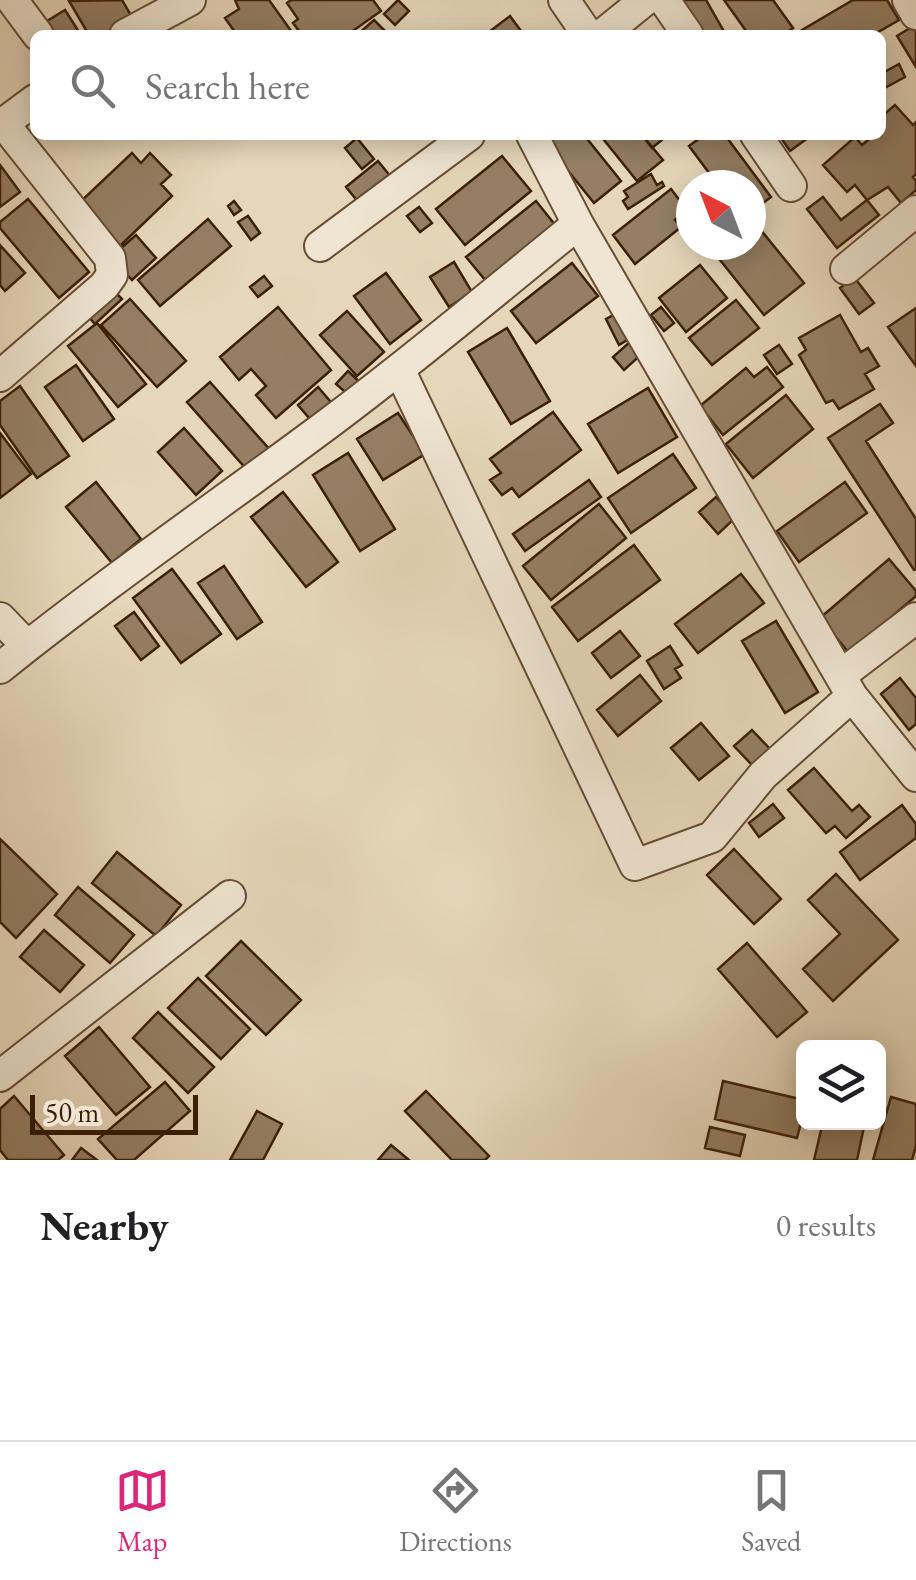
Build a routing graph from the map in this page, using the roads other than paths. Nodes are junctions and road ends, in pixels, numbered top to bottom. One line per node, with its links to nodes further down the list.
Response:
1 (12, 0): 8 (street)
2 (190, 0): 9 (street)
3 (564, 0): 10 (street)
4 (645, 0): 11 (street)
5 (664, 0): 12 (street)
6 (908, 0): 7 (street)
7 (916, 14)
8 (34, 30)
9 (135, 30)
10 (585, 30)
11 (608, 30)
12 (685, 30)
13 (30, 104): 14 (street)
14 (2, 125): 24 (street)
15 (462, 140): 21 (street)
16 (535, 140): 20 (street)
17 (759, 140): 18 (street)
18 (791, 186)
19 (916, 211): 22 (street)
20 (578, 224): 23 (street); 29 (street)
21 (320, 246)
22 (846, 269)
23 (399, 369): 27 (street); 29 (street)
24 (0, 376)
25 (0, 618): 27 (street)
26 (916, 618): 29 (street)
27 (27, 646): 28 (street)
28 (0, 668)
29 (847, 686): 30 (street)
30 (916, 776)
31 (230, 896): 32 (street)
32 (0, 1076)

